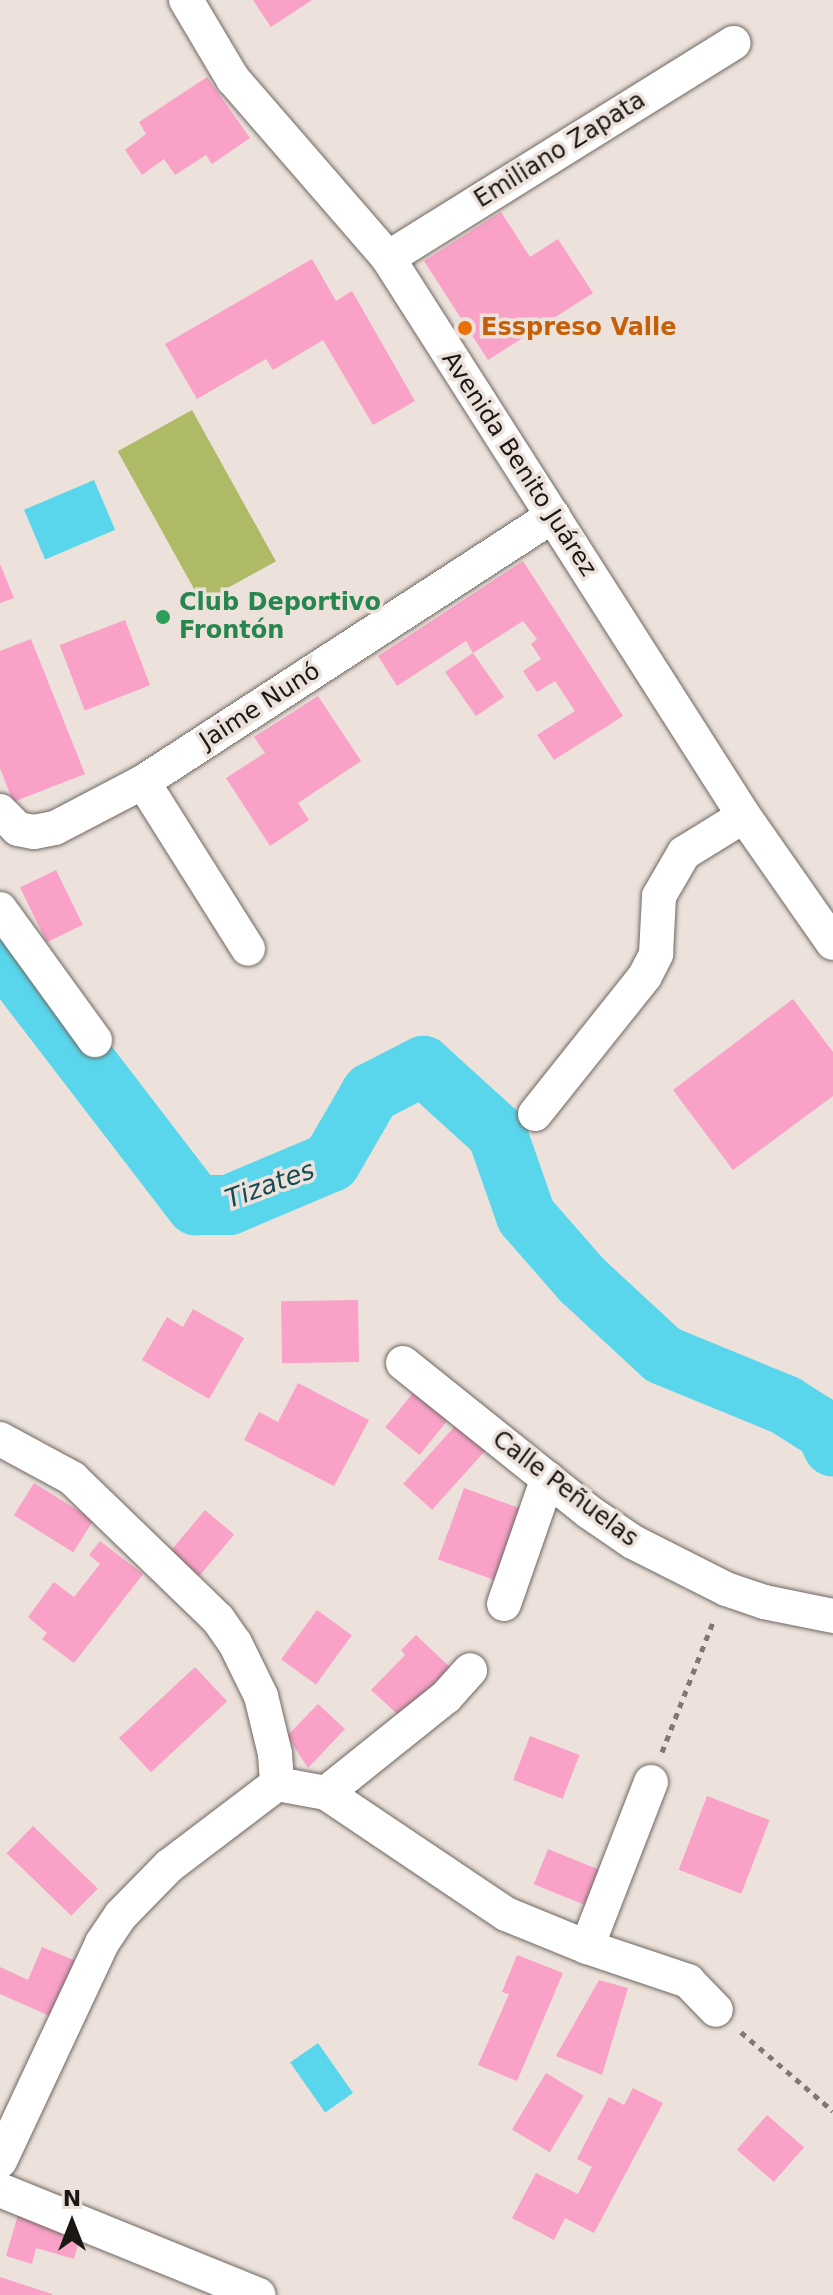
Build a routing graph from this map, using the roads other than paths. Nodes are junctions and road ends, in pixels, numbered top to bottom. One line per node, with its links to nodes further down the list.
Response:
1 (186, 0): 3 (street, Avenida Benito Juárez)
2 (733, 43): 3 (street, Emiliano Zapata)
3 (388, 258): 4 (street, Avenida Benito Juárez)
4 (553, 516): 5 (street, Jaime Nunó); 7 (street, Avenida Benito Juárez)
5 (143, 782): 6 (street, Jaime Nunó); 10 (street)
6 (0, 811)
7 (744, 816): 9 (street, Avenida Benito Juárez); 12 (street)
8 (0, 909): 11 (street)
9 (833, 943)
10 (248, 949)
11 (95, 1040)
12 (535, 1114)
13 (403, 1363): 15 (street, Calle Peñuelas)
14 (0, 1439): 20 (street)
15 (548, 1478): 16 (street); 17 (street, Calle Peñuelas)
16 (504, 1604)
17 (833, 1616)
18 (470, 1670): 21 (street)
19 (651, 1782): 22 (street)
20 (277, 1784): 21 (street); 24 (street)
21 (326, 1793): 22 (street)
22 (587, 1947): 23 (street)
23 (716, 2010)
24 (0, 2161)
25 (0, 2190): 26 (street)
26 (258, 2295)

